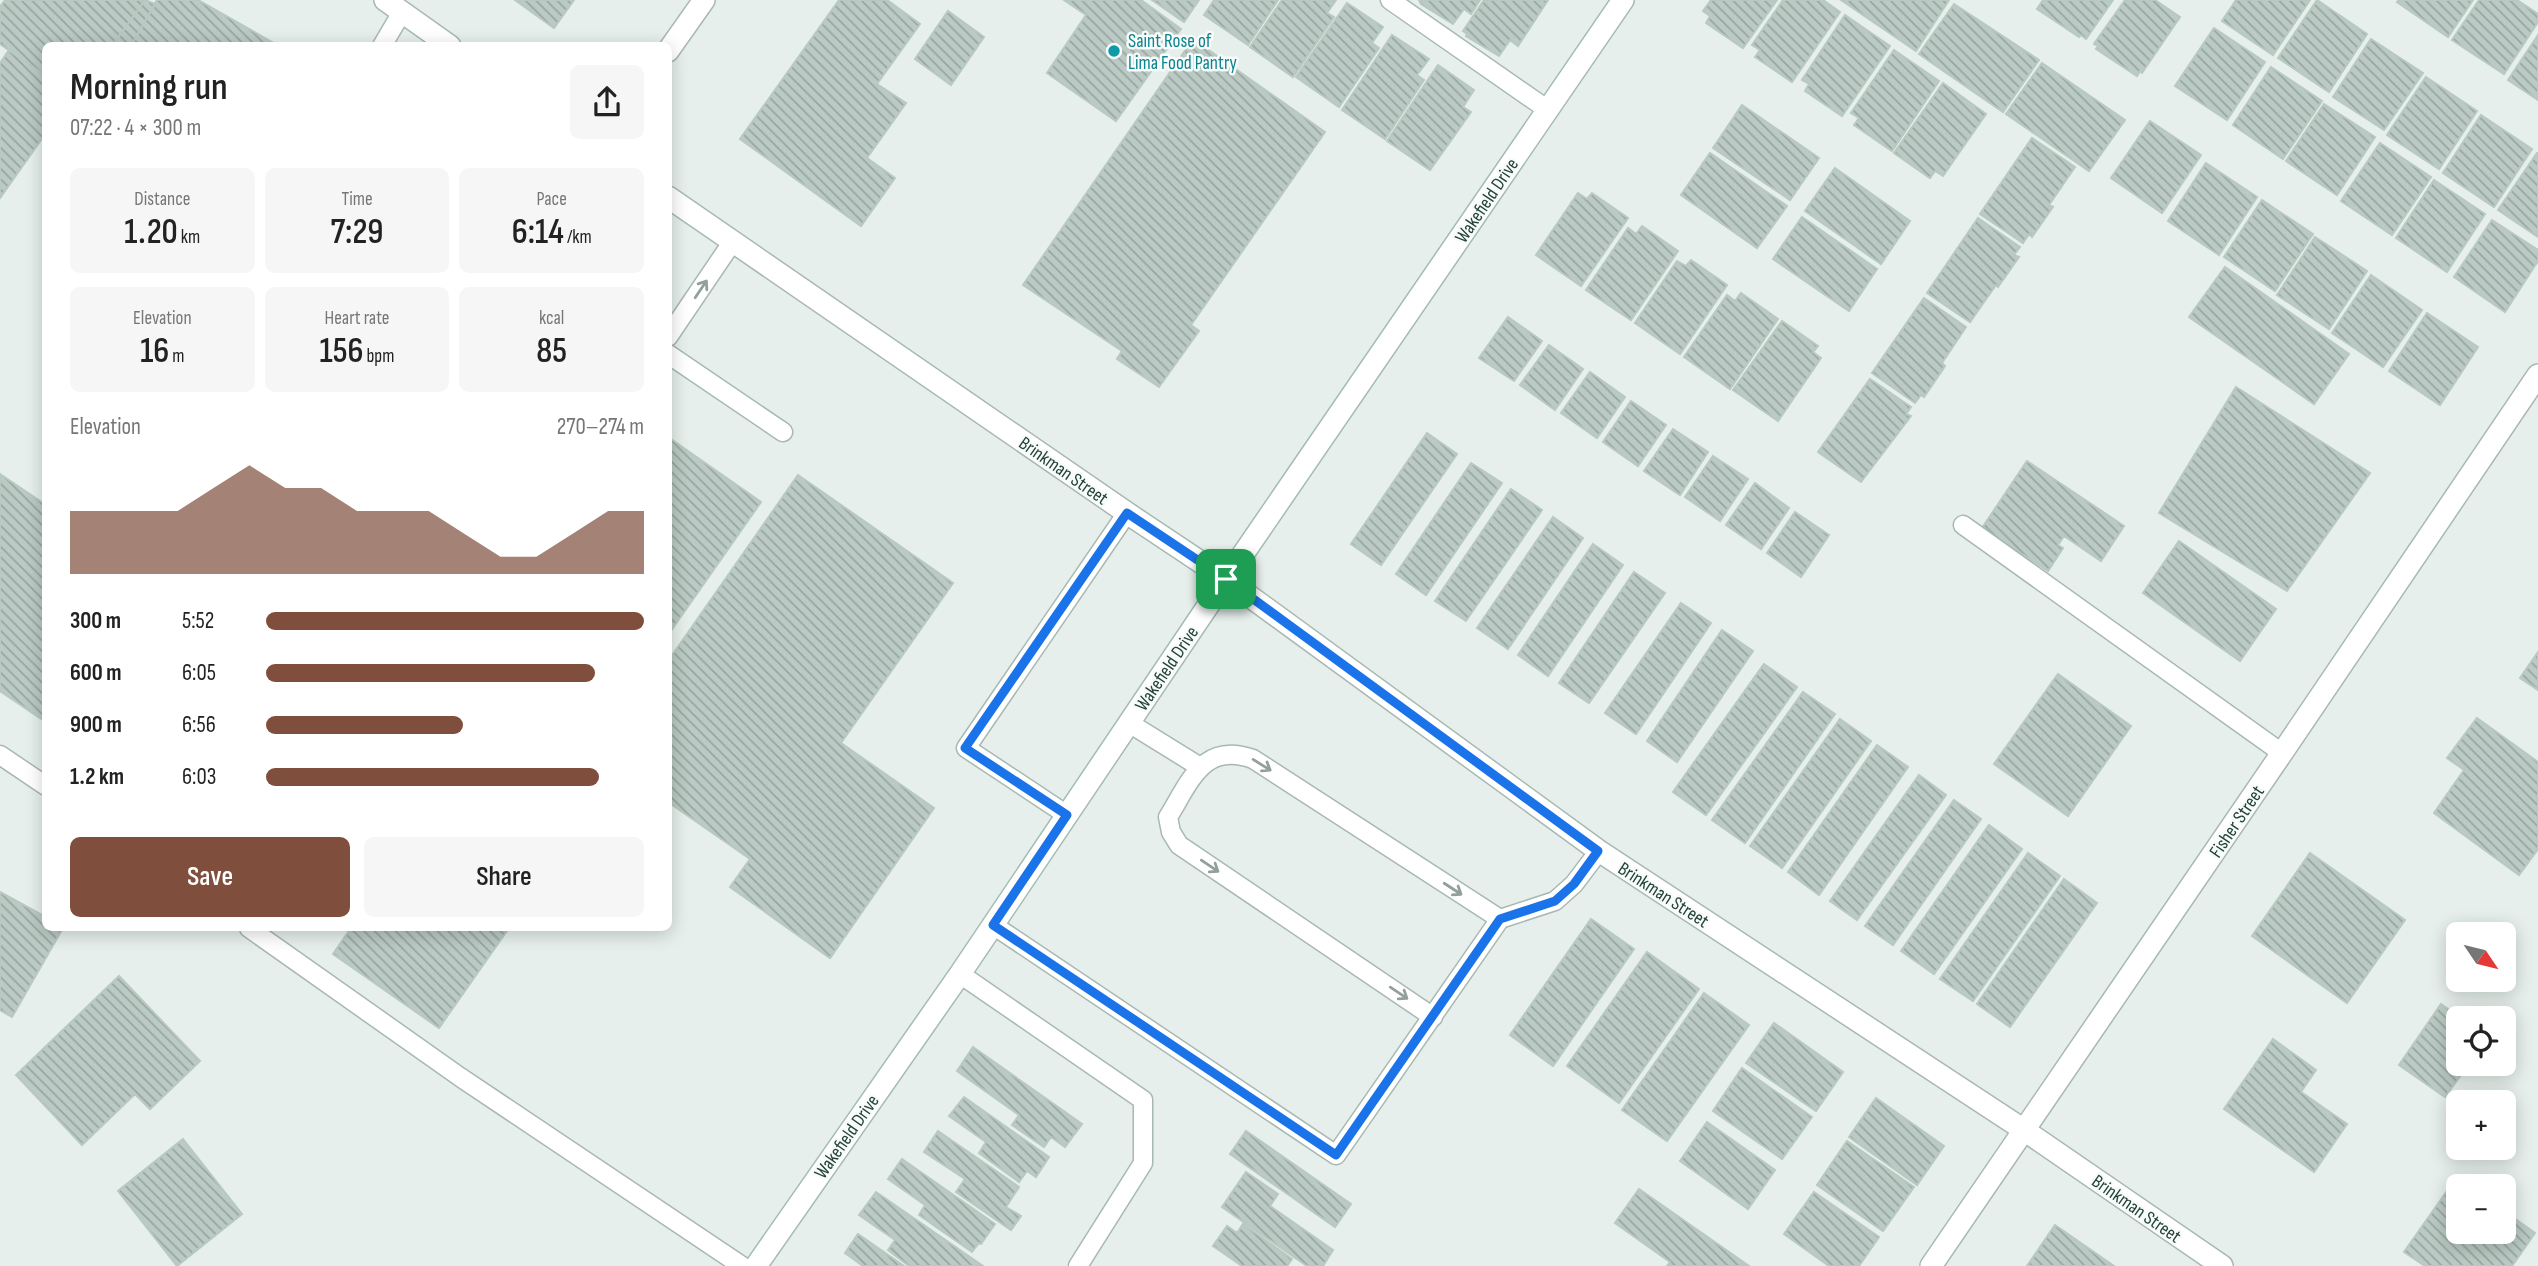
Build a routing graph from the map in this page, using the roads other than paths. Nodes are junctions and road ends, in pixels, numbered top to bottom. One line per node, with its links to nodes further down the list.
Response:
1 (704, 0): 7 (street)
2 (1391, 0): 8 (lane)
3 (1623, 0): 8 (street, Wakefield Drive)
4 (393, 6): 5 (lane); 6 (street)
5 (383, 42)
6 (444, 42)
7 (672, 45)
8 (1548, 110): 17 (street, Wakefield Drive)
9 (672, 200): 10 (street, Brinkman Street)
10 (733, 241): 11 (lane, one-way to 10); 15 (street, Brinkman Street)
11 (672, 326)
12 (672, 357): 14 (lane)
13 (2538, 374): 19 (street, Fisher Street)
14 (783, 432)
15 (1127, 513): 17 (street, Brinkman Street); 23 (lane)
16 (1963, 525): 19 (lane)
17 (1226, 579): 18 (street, Wakefield Drive); 24 (street, Brinkman Street)
18 (1129, 723): 21 (lane); 23 (street, Wakefield Drive)
19 (2282, 753): 30 (street, Fisher Street)
20 (0, 755): 22 (lane)
21 (1200, 767): 25 (lane, one-way to 25); 29 (lane, one-way to 29)
22 (42, 783)
23 (1067, 815): 26 (street, Wakefield Drive)
24 (1598, 851): 25 (lane); 30 (street, Brinkman Street)
25 (1500, 919): 29 (lane)
26 (993, 925): 28 (street, Wakefield Drive); 29 (lane)
27 (253, 931): 31 (lane)
28 (960, 974): 32 (street, Wakefield Drive); 33 (lane)
29 (1433, 1017)
30 (2024, 1130): 34 (street, Fisher Street); 35 (street, Brinkman Street)
31 (742, 1266)
32 (755, 1266)
33 (1078, 1266)
34 (1931, 1266)
35 (2222, 1266)

